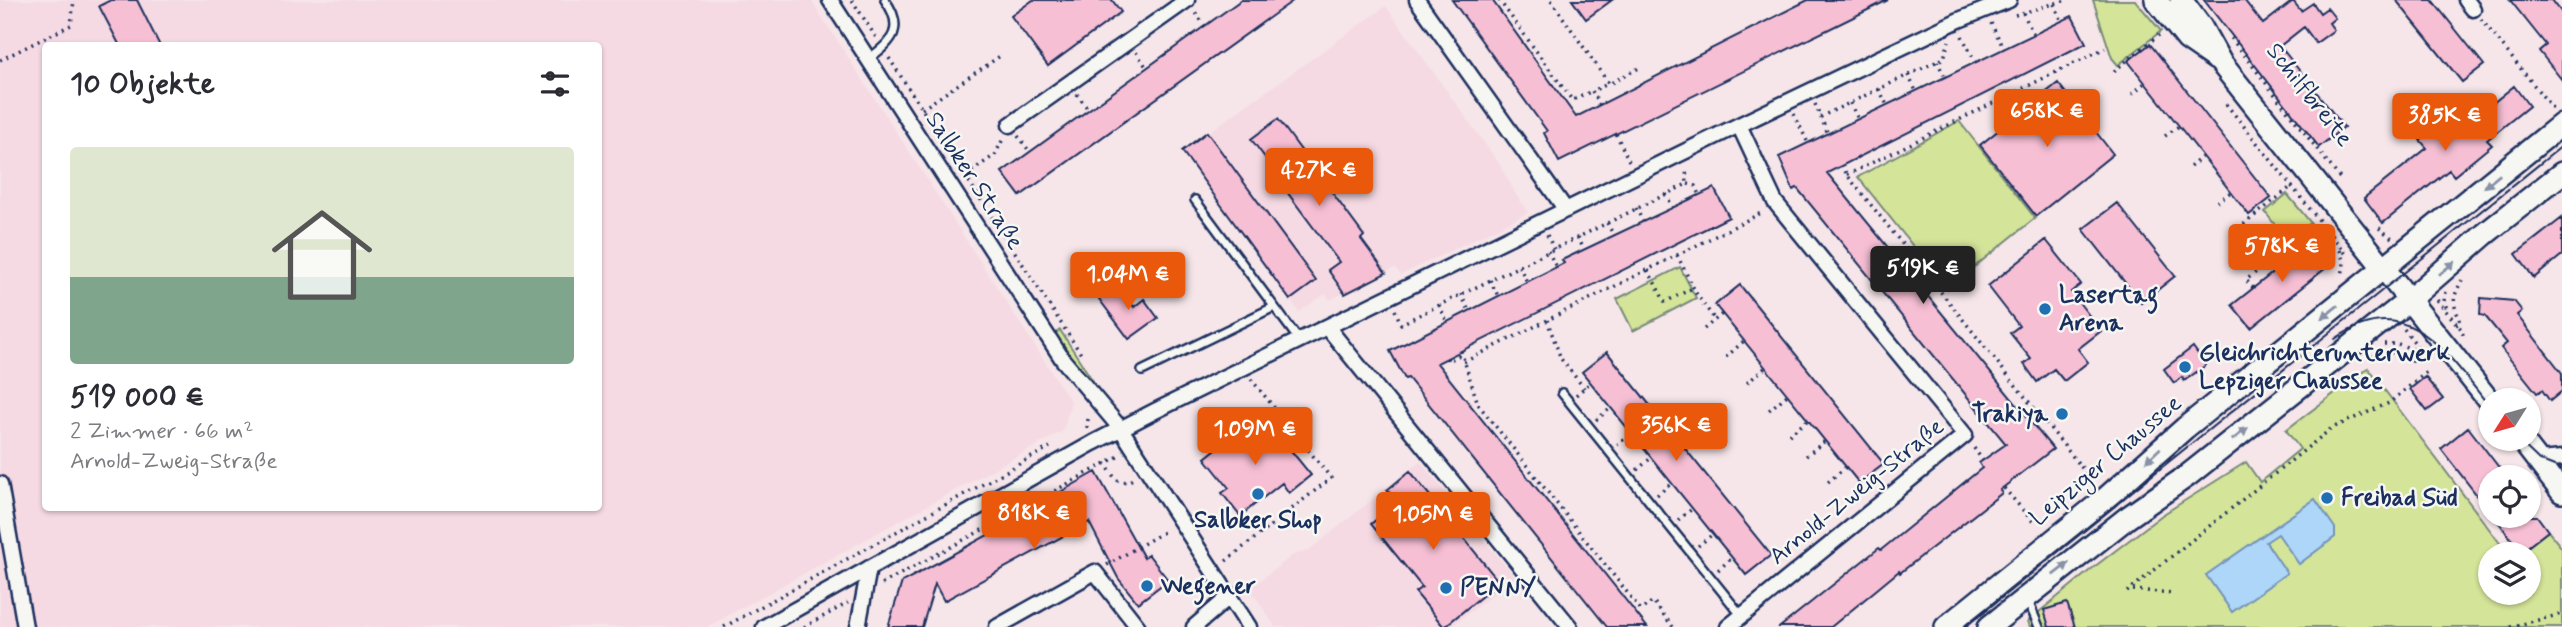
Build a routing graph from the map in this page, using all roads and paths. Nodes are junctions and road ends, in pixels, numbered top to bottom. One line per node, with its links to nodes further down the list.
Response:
1 (74, 0): 28 (path)
2 (830, 0): 29 (street, Salbker Straße)
3 (885, 0): 29 (lane)
4 (1187, 0): 54 (street)
5 (1417, 0): 81 (street)
6 (1499, 0): 41 (path)
7 (1551, 0): 38 (path)
8 (2008, 0): 43 (street)
9 (2067, 0): 12 (path)
10 (2156, 0): 19 (main road, Schilfbreite)
11 (2181, 0): 32 (main road, Schilfbreite)
12 (2054, 4): 14 (path); 17 (path)
13 (2470, 5): 53 (path)
14 (2023, 13): 15 (path); 23 (path)
15 (2012, 16)
16 (2002, 20): 18 (path)
17 (2063, 21)
18 (1991, 23): 20 (path); 26 (path)
19 (2174, 23): 32 (main road, Schilfbreite); 34 (path)
20 (1981, 27)
21 (1971, 31): 31 (path)
22 (2226, 32): 72 (path, Schilfbreite)
23 (2034, 34)
24 (1949, 41): 30 (path)
25 (2105, 48): 69 (path)
26 (2004, 49)
27 (1003, 54): 50 (path)
28 (0, 60)
29 (868, 60): 148 (street, Salbker Straße)
30 (1937, 61): 35 (path); 37 (path)
31 (1976, 62)
32 (2221, 63): 100 (main road, Schilfbreite)
33 (1639, 68): 38 (path)
34 (2114, 71)
35 (1908, 75): 40 (path); 42 (path)
36 (901, 76): 50 (path)
37 (1945, 77)
38 (1608, 83): 41 (path)
39 (2145, 83): 44 (path)
40 (1879, 89): 46 (path); 49 (path)
41 (1592, 91): 48 (path)
42 (1916, 91)
43 (1810, 92): 45 (street); 51 (path)
44 (2132, 94)
45 (1788, 102): 55 (street); 60 (path)
46 (1850, 103): 51 (path); 52 (path)
47 (2226, 104): 71 (path)
48 (1600, 105)
49 (1887, 105)
50 (922, 109): 67 (path)
51 (1820, 117): 58 (path)
52 (1858, 119)
53 (2560, 120): 100 (main road, Leipziger Chaussee, one-way to 100)
54 (1010, 125)
55 (1739, 125): 61 (street); 78 (street, Arnold-Zweig-Straße)
56 (2179, 126): 59 (path)
57 (1616, 134): 68 (path)
58 (1828, 134)
59 (2165, 136)
60 (1808, 143)
61 (1684, 151): 68 (street); 70 (path)
62 (995, 155): 67 (path)
63 (2203, 156): 65 (path)
64 (1842, 165): 69 (path)
65 (2190, 167)
66 (2562, 173): 111 (main road, one-way to 66)
67 (966, 175): 121 (path)
68 (1636, 175): 81 (street)
69 (1847, 175): 169 (path)
70 (1687, 184): 74 (path); 75 (path)
71 (2291, 187): 83 (path); 86 (path)
72 (2348, 190)
73 (2231, 192): 77 (path)
74 (1666, 194): 79 (path); 80 (path)
75 (1700, 195)
76 (1195, 200): 113 (lane)
77 (2217, 202)
78 (1778, 205): 96 (path); 187 (street, Arnold-Zweig-Straße)
79 (1636, 208): 82 (path); 84 (path)
80 (1673, 208)
81 (1566, 210): 110 (street)
82 (1643, 222)
83 (2320, 222): 91 (path); 94 (path)
84 (1607, 223): 88 (path); 89 (path)
85 (2375, 224): 90 (path)
86 (2238, 229)
87 (1546, 233): 92 (path)
88 (1614, 236)
89 (1578, 237): 92 (path); 93 (path)
90 (2399, 238)
91 (2338, 247)
92 (1554, 249): 95 (path)
93 (1584, 250)
94 (2284, 250): 97 (path); 106 (path)
95 (1548, 251): 98 (path); 99 (path)
96 (1677, 255): 101 (path); 105 (path)
97 (2290, 258)
98 (1519, 266): 102 (path); 104 (path)
99 (1556, 267)
100 (2383, 268): 111 (main road, Schilfbreite); 169 (main road, Leipziger Chaussee, one-way to 169)
101 (1648, 270): 105 (path); 117 (path)
102 (1490, 280): 108 (path); 109 (path)
103 (2463, 281): 120 (path)
104 (1527, 282)
105 (1693, 288): 118 (path)
106 (2253, 288)
107 (2446, 291): 116 (path)
108 (1461, 294): 112 (path); 114 (path)
109 (1498, 296)
110 (1389, 298): 112 (path); 122 (street)
111 (2408, 301): 140 (main road, Schilfbreite); 185 (main road, one-way to 111)
112 (1439, 305): 119 (path)
113 (1274, 307): 125 (lane); 135 (lane)
114 (1469, 311)
115 (1722, 314): 118 (path)
116 (2451, 317)
117 (1547, 320): 132 (path); 139 (path)
118 (1715, 320): 123 (path)
119 (1447, 322)
120 (2455, 326)
121 (1064, 327)
122 (1328, 328): 125 (street); 197 (street)
123 (1704, 329)
124 (1744, 341): 127 (path)
125 (1300, 342): 134 (street)
126 (2379, 345): 130 (path)
127 (1726, 357)
128 (1447, 358): 132 (path)
129 (2364, 360): 130 (path)
130 (2412, 360): 131 (path)
131 (2425, 360)
132 (1464, 362): 198 (path)
133 (1766, 368): 138 (path)
134 (1243, 369): 148 (street); 179 (path)
135 (1142, 371)
136 (2428, 371): 182 (path)
137 (1590, 383): 139 (path)
138 (1747, 383)
139 (1584, 388): 143 (path)
140 (2479, 388)
141 (1562, 393): 143 (lane)
142 (1787, 395): 145 (path)
143 (1568, 400): 147 (lane)
144 (1611, 408): 147 (path)
145 (1769, 410)
146 (1808, 420): 150 (path)
147 (1589, 426): 153 (lane)
148 (1121, 429): 178 (street); 179 (street, Salbker Straße)
149 (1632, 433): 153 (path)
150 (1789, 435)
151 (1825, 441): 156 (path)
152 (1056, 443): 189 (path)
153 (1609, 452): 162 (lane)
154 (2532, 452): 159 (main road)
155 (1121, 455): 160 (path)
156 (1806, 456)
157 (1651, 458): 162 (path)
158 (2562, 458): 159 (street)
159 (2539, 460): 168 (main road)
160 (1105, 463): 163 (path); 183 (path)
161 (1846, 467): 164 (path)
162 (1630, 476): 170 (lane)
163 (1136, 477)
164 (1828, 482)
165 (1672, 483): 170 (path)
166 (0, 484): 188 (street)
167 (2004, 488): 172 (path)
168 (2562, 492)
169 (2106, 498): 200 (main road, Leipziger Chaussee)
170 (1650, 501): 173 (lane)
171 (1692, 509): 173 (path)
172 (2033, 522)
173 (1670, 527): 176 (lane)
174 (1169, 529): 180 (path)
175 (1713, 534): 176 (path)
176 (1690, 552): 181 (lane)
177 (1732, 558): 181 (path)
178 (869, 568): 183 (street); 190 (street)
179 (1213, 571): 184 (street, Salbker Straße)
180 (1095, 572): 193 (street); 194 (street)
181 (1710, 577): 187 (lane)
182 (2174, 593)
183 (864, 594): 191 (path); 192 (street)
184 (1230, 596): 195 (street); 196 (street, Salbker Straße)
185 (2025, 597): 201 (main road); 202 (lane)
186 (2562, 614): 203 (path)
187 (1742, 616): 199 (street, Arnold-Zweig-Straße)
188 (25, 627)
189 (724, 627)
190 (764, 627)
191 (804, 627)
192 (858, 627)
193 (997, 627)
194 (1138, 627)
195 (1194, 627)
196 (1249, 627)
197 (1570, 627)
198 (1674, 627)
199 (1728, 627)
200 (1946, 627)
201 (1989, 627)
202 (2039, 627)
203 (2510, 627)

